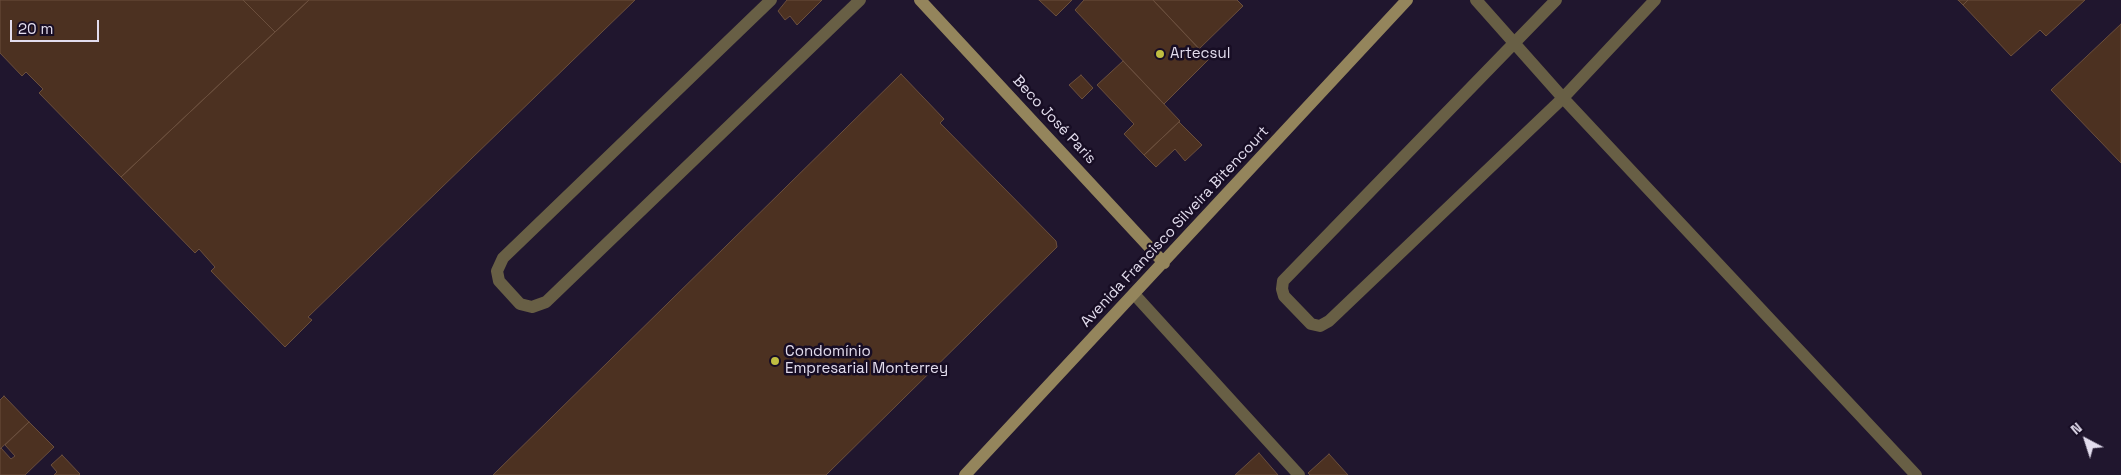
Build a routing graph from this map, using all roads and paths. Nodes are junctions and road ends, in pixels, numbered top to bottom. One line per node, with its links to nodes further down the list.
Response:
1 (771, 0): 2 (lane)
2 (860, 0)
3 (920, 0): 10 (main road, Beco José Paris)
4 (1407, 0): 10 (main road, Avenida Francisco Silveira Bitencourt)
5 (1476, 0): 8 (lane)
6 (1556, 0): 8 (lane)
7 (1655, 0): 9 (lane)
8 (1515, 43): 9 (lane); 9 (lane)
9 (1563, 98): 14 (lane)
10 (1164, 263): 11 (main road, Avenida Francisco Silveira Bitencourt)
11 (1134, 294): 12 (main road, Avenida Francisco Silveira Bitencourt); 13 (lane)
12 (965, 475)
13 (1299, 475)
14 (1916, 475)

